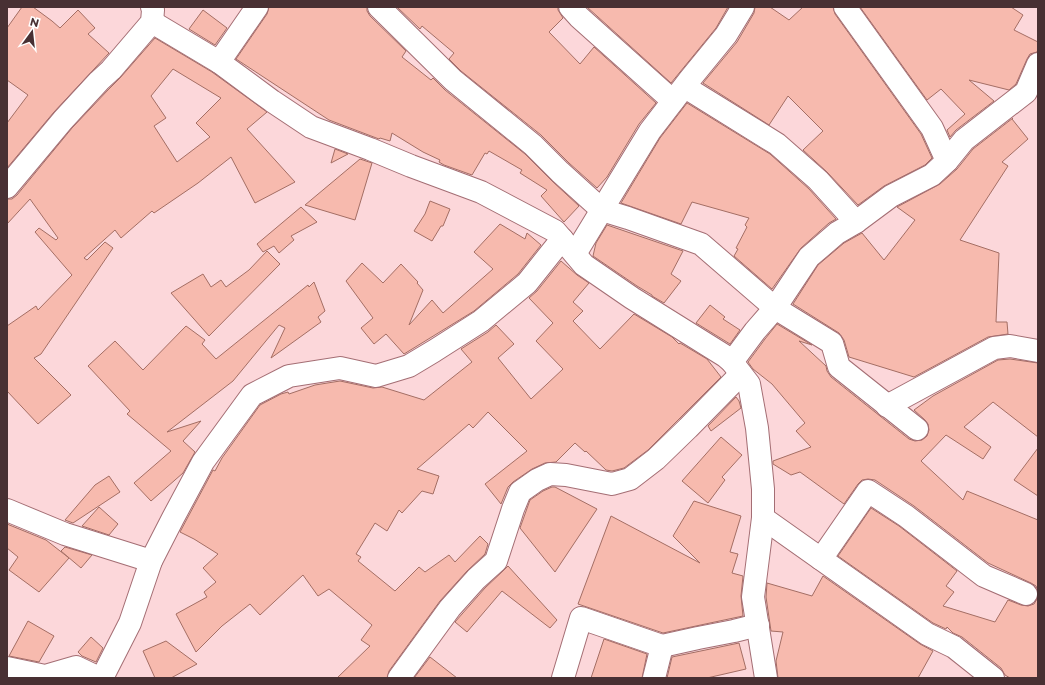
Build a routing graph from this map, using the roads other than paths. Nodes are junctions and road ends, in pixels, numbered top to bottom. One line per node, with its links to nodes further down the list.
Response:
1 (257, 7): 7 (street)
2 (379, 7): 12 (street)
3 (743, 7): 9 (street)
4 (844, 7): 10 (street)
5 (578, 10): 9 (street)
6 (152, 14): 7 (street); 11 (street)
7 (219, 62): 14 (street)
8 (1038, 64): 10 (street)
9 (679, 94): 12 (street); 13 (street)
10 (947, 161): 13 (street)
11 (7, 187)
12 (602, 210): 14 (street); 15 (street)
13 (856, 222): 15 (street)
14 (568, 246): 17 (street); 23 (street)
15 (775, 308): 17 (street); 18 (street)
16 (1038, 351): 18 (street)
17 (736, 368): 21 (street); 29 (street)
18 (888, 406): 19 (street)
19 (917, 429)
20 (7, 510): 23 (street)
21 (763, 518): 22 (street); 25 (street)
22 (821, 559): 24 (street); 33 (street)
23 (151, 561): 28 (street)
24 (1026, 594)
25 (758, 625): 26 (street); 32 (street)
26 (662, 646): 30 (street); 31 (street)
27 (7, 668): 28 (street)
28 (100, 678)
29 (399, 678)
30 (563, 678)
31 (654, 678)
32 (766, 678)
33 (993, 678)

